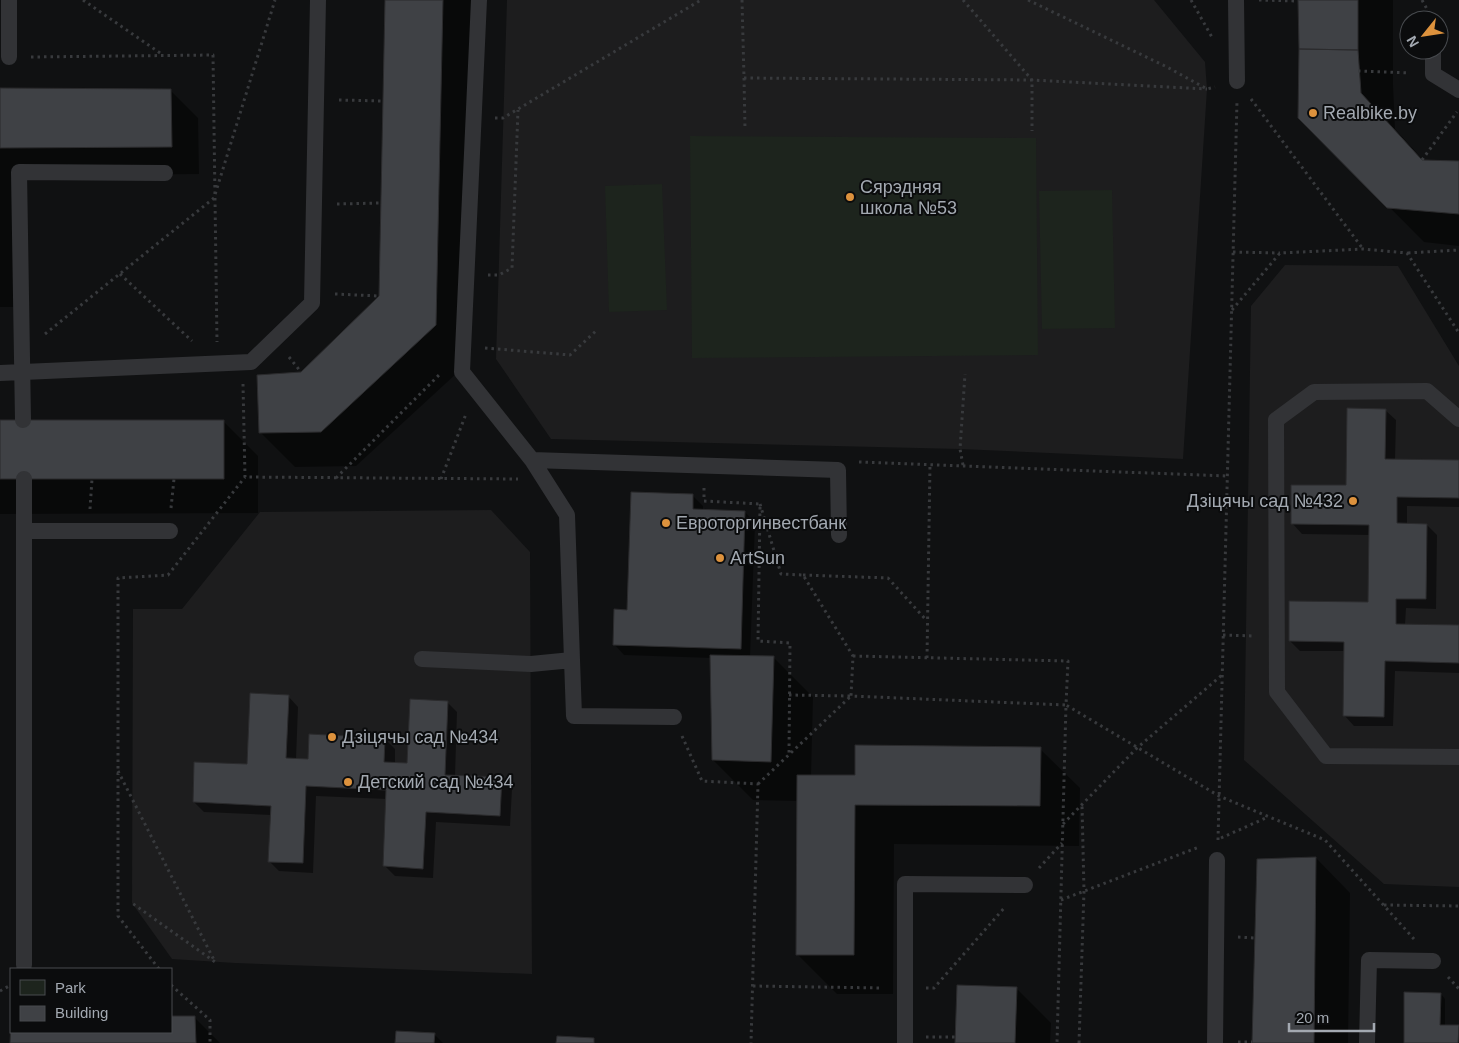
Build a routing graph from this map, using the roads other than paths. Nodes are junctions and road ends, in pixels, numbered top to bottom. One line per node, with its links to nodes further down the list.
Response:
1 (9, 0): 5 (lane)
2 (318, 0): 10 (lane)
3 (478, 0): 14 (lane)
4 (1236, 0): 7 (lane)
5 (9, 58)
6 (1433, 60): 8 (lane)
7 (1237, 81)
8 (1459, 90)
9 (165, 173): 10 (lane)
10 (22, 372): 11 (lane); 13 (lane)
11 (0, 373)
12 (1459, 419): 22 (lane)
13 (23, 420)
14 (532, 460): 18 (lane); 20 (lane)
15 (24, 479): 16 (lane)
16 (24, 531): 17 (lane); 26 (lane)
17 (170, 531)
18 (839, 535)
19 (422, 659): 20 (lane)
20 (572, 660): 21 (lane)
21 (674, 717)
22 (1459, 757)
23 (1217, 860): 28 (lane)
24 (1025, 884): 27 (lane)
25 (1433, 960): 29 (lane)
26 (24, 965)
27 (905, 1040)
28 (1215, 1043)
29 (1367, 1043)

